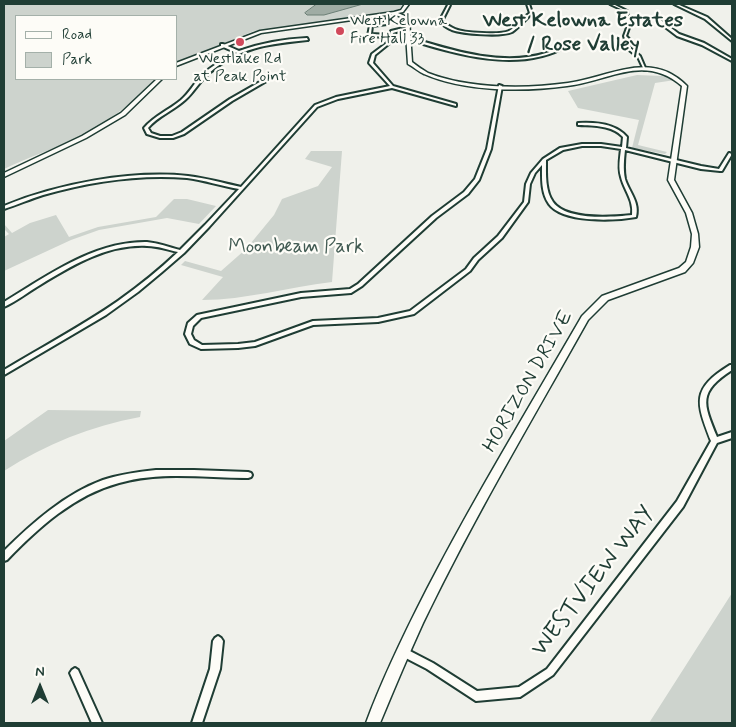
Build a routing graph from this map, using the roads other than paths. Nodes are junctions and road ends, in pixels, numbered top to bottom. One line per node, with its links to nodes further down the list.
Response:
1 (407, 4): 6 (street)
2 (448, 4): 3 (street)
3 (528, 4)
4 (611, 4): 19 (street)
5 (676, 4): 13 (street)
6 (394, 13): 8 (street); 14 (street)
7 (657, 18): 17 (street)
8 (408, 28): 9 (street); 11 (street, HORIZON DRIVE)
9 (394, 30): 10 (street); 10 (street)
10 (390, 36): 23 (street)
11 (408, 38): 15 (street); 22 (street, HORIZON DRIVE)
12 (307, 39): 16 (street)
13 (732, 40)
14 (222, 45): 16 (street); 18 (street)
15 (565, 46)
16 (240, 53): 20 (street)
17 (732, 60)
18 (178, 64)
19 (645, 68): 22 (street, HORIZON DRIVE); 29 (street, HORIZON DRIVE)
20 (273, 76)
21 (159, 80): 30 (street)
22 (500, 86): 28 (street)
23 (392, 87): 24 (street); 31 (street)
24 (455, 105)
25 (579, 124): 26 (street)
26 (624, 150): 28 (street); 28 (street); 29 (street)
27 (730, 154): 29 (street)
28 (544, 160)
29 (674, 162): 42 (street, HORIZON DRIVE)
30 (4, 175)
31 (241, 188): 32 (street); 33 (street)
32 (4, 208)
33 (182, 252): 34 (street); 36 (street)
34 (4, 305)
35 (732, 367): 38 (street)
36 (4, 373)
37 (732, 436): 38 (street)
38 (715, 441): 42 (street, WESTVIEW WAY)
39 (248, 475): 40 (street)
40 (4, 557)
41 (218, 641): 45 (street)
42 (402, 651): 46 (street, HORIZON DRIVE)
43 (74, 672): 44 (street)
44 (97, 723)
45 (197, 723)
46 (373, 723)

